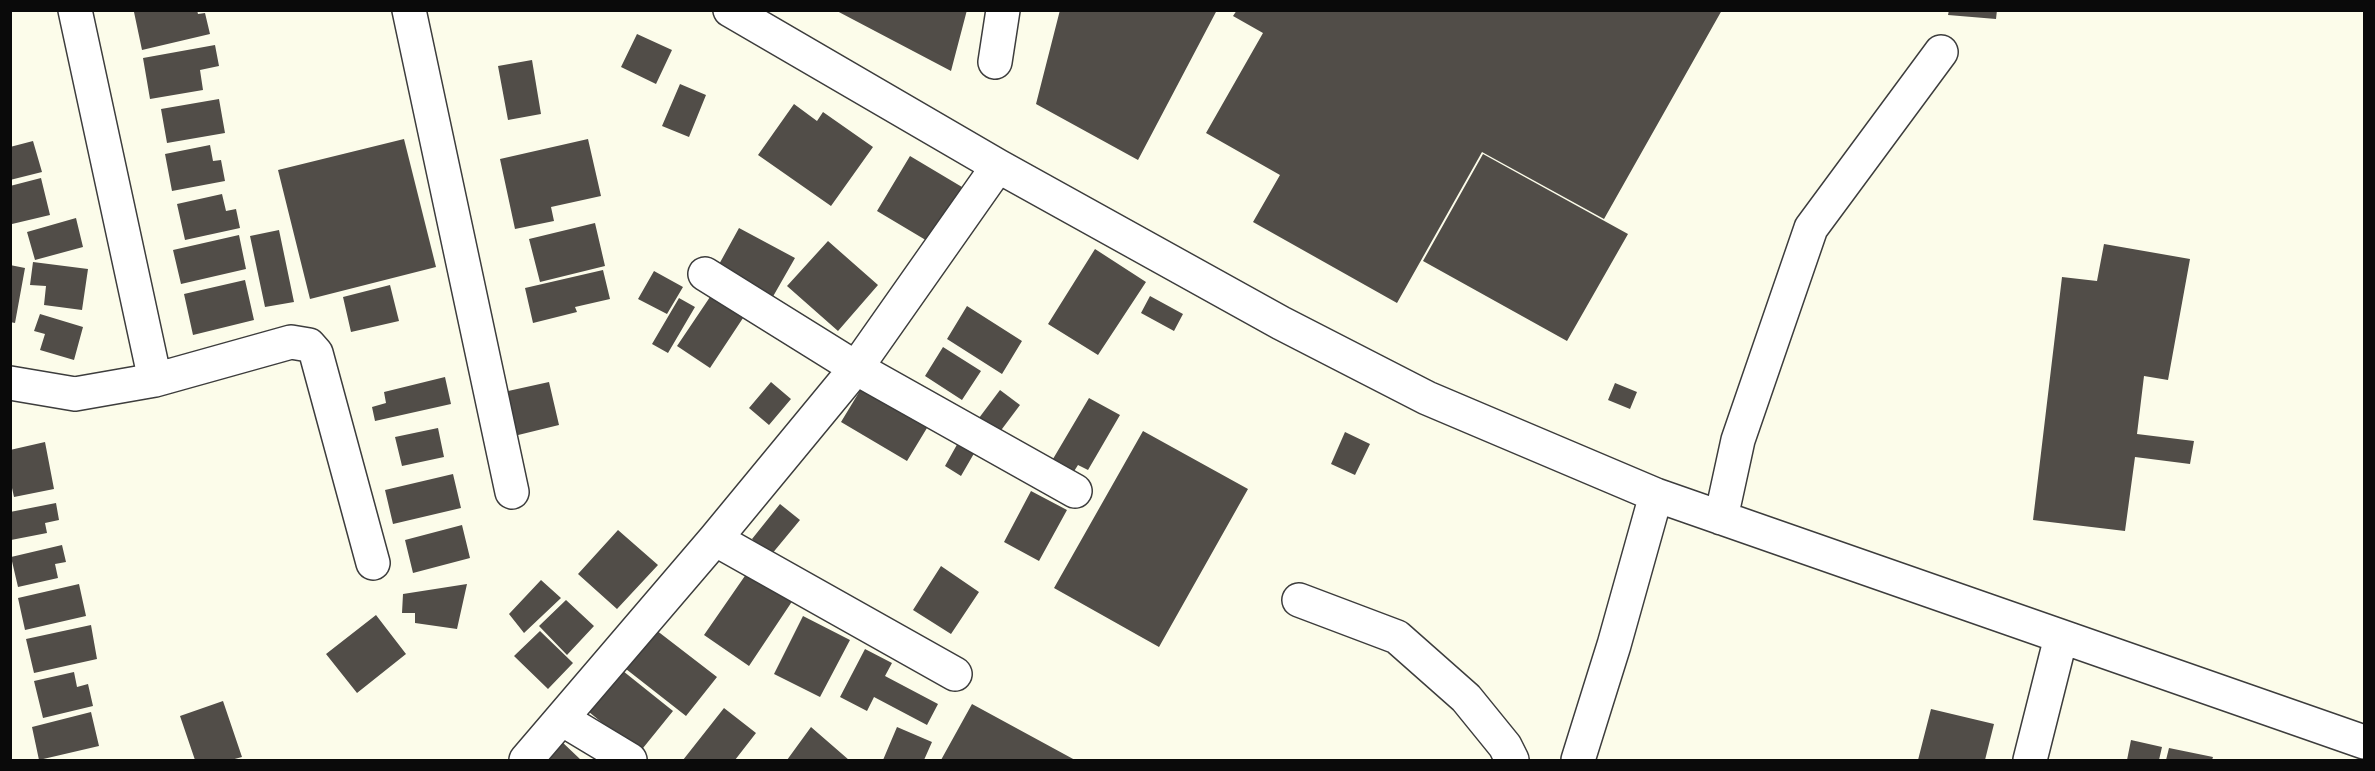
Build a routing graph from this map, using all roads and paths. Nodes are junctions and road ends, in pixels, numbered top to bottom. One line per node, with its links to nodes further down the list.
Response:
1 (75, 10): 10 (street)
2 (409, 10): 13 (street)
3 (730, 10): 7 (street)
4 (1003, 10): 6 (street)
5 (1941, 52): 15 (street)
6 (995, 62)
7 (998, 166): 9 (street); 14 (street)
8 (705, 273): 9 (street)
9 (856, 368): 12 (street); 16 (street)
10 (155, 380): 11 (street); 17 (street)
11 (10, 383)
12 (1075, 491)
13 (512, 492)
14 (1656, 495): 15 (street); 26 (street)
15 (1721, 518): 19 (street)
16 (715, 539): 20 (street); 21 (street)
17 (373, 563)
18 (1299, 600): 25 (street)
19 (2061, 637): 22 (street); 27 (street)
20 (955, 674)
21 (562, 719): 23 (street); 24 (street)
22 (2354, 746)
23 (526, 760)
24 (630, 760)
25 (1512, 760)
26 (1578, 760)
27 (2030, 760)

